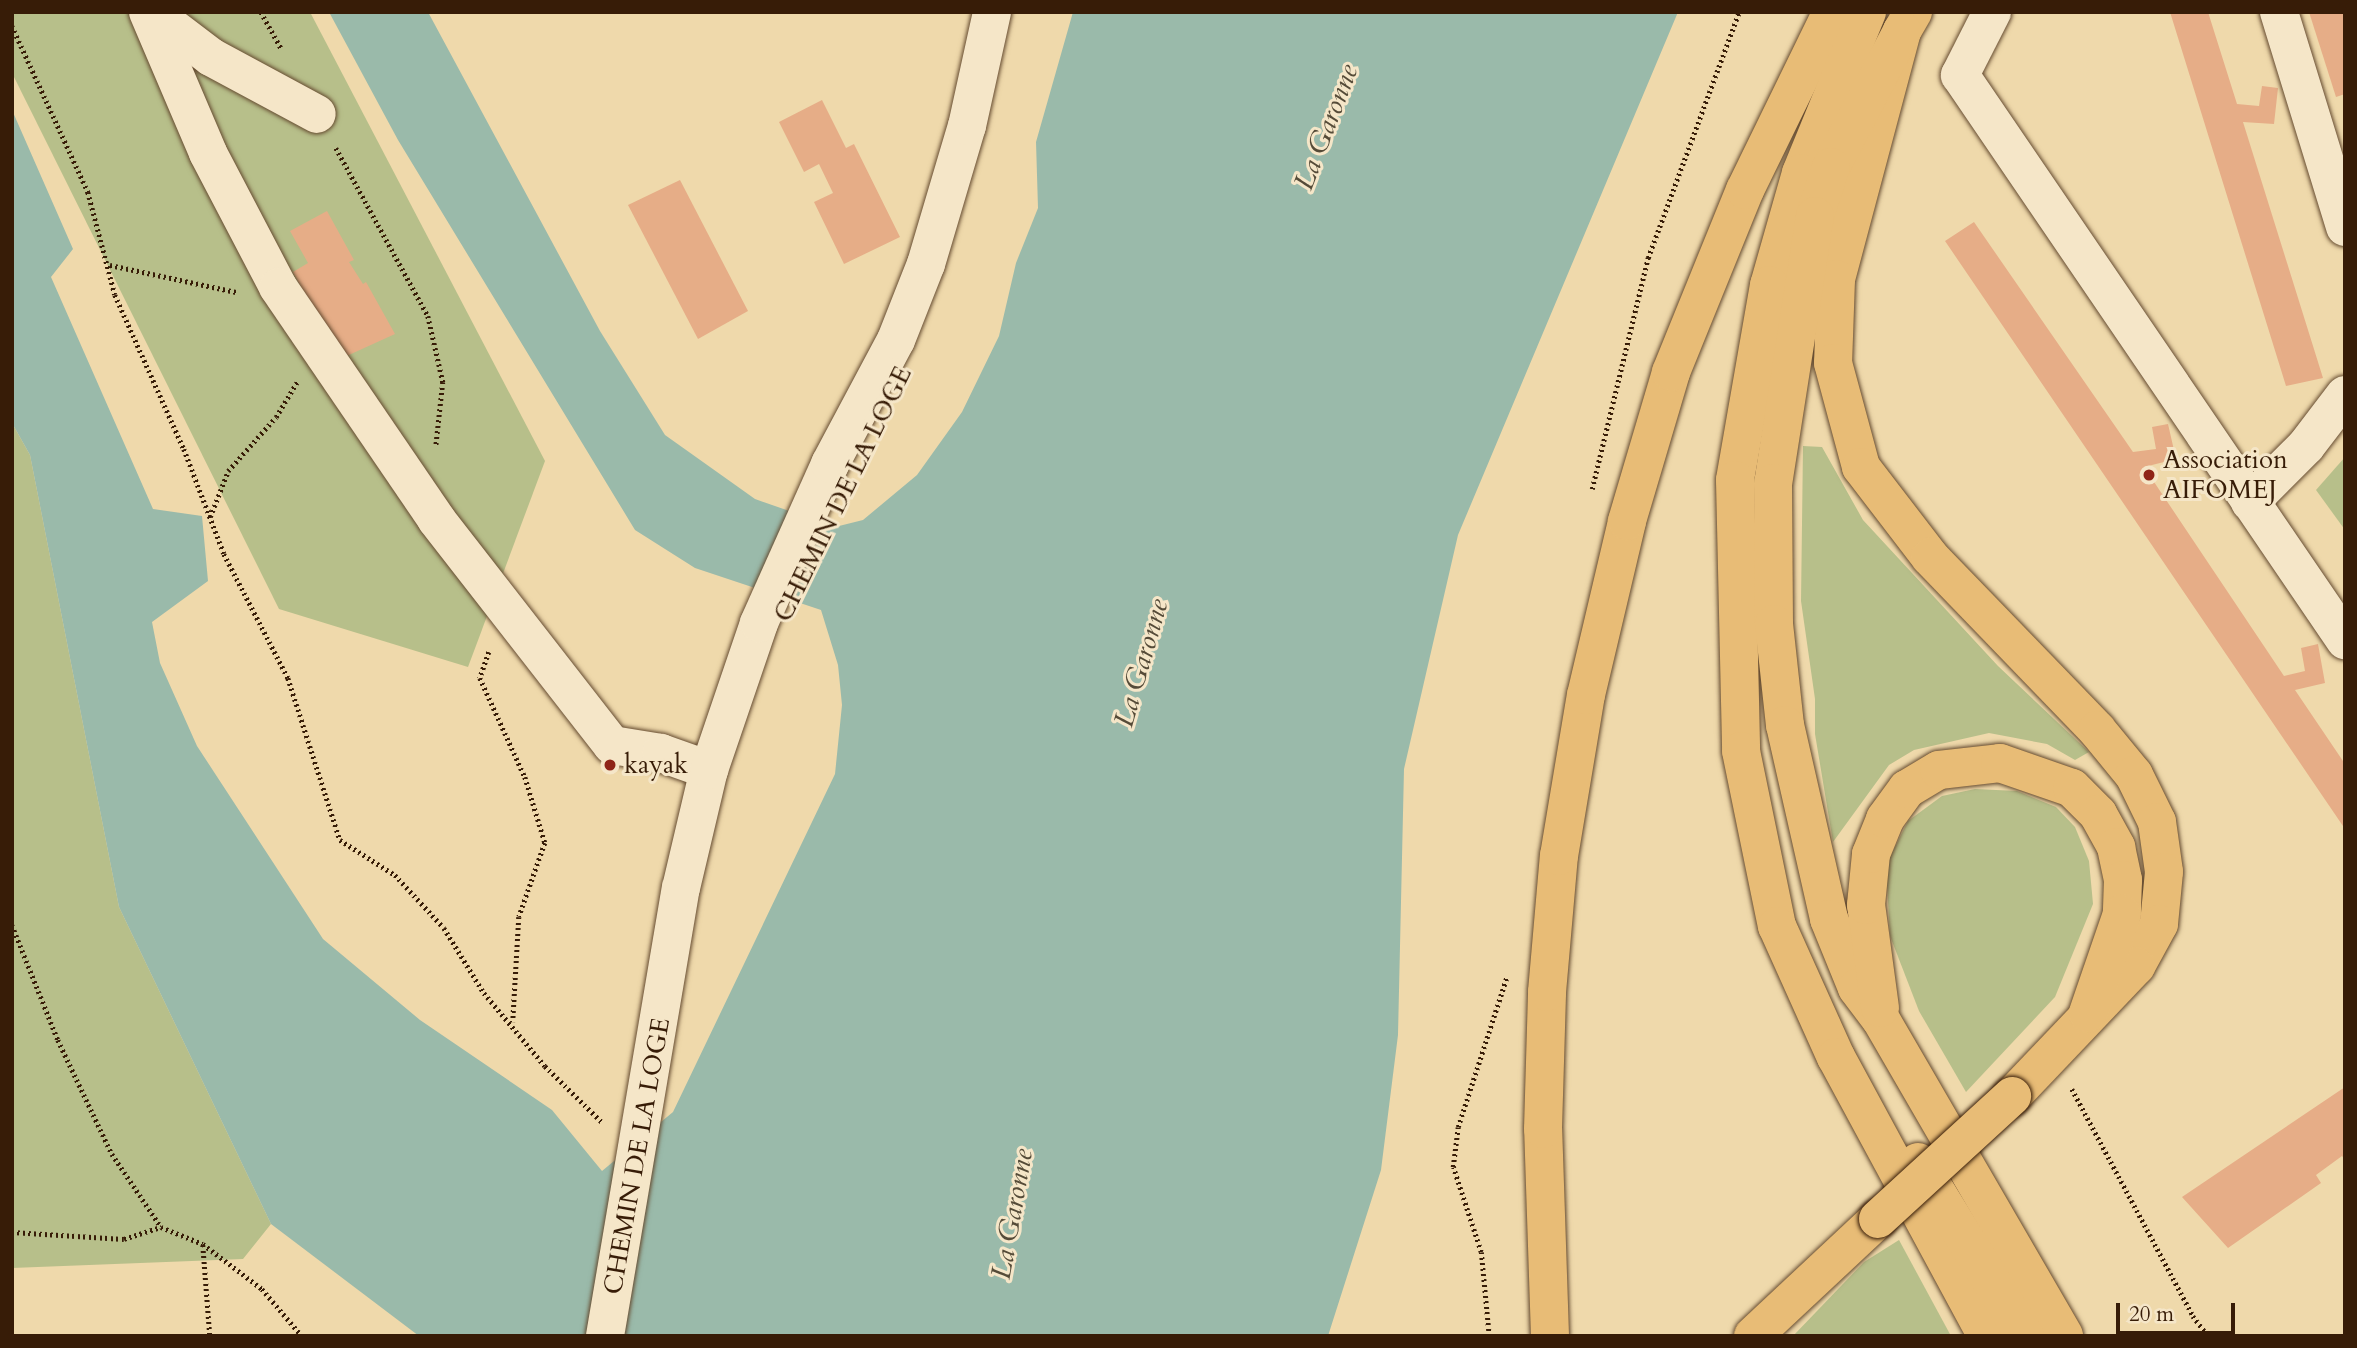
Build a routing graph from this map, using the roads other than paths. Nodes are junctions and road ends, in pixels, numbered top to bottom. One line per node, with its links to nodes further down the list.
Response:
1 (150, 12): 9 (street); 16 (street)
2 (992, 12): 12 (street, CHEMIN DE LA LOGE)
3 (1018, 12): 12 (street, CHEMIN DE LA LOGE)
4 (1832, 12): 22 (main road)
5 (1867, 12): 17 (main road)
6 (1992, 12): 13 (street)
7 (2279, 12): 10 (street)
8 (1908, 22): 19 (main road); 20 (main road)
9 (317, 114)
10 (2345, 227)
11 (2345, 395): 13 (street)
12 (840, 469): 14 (street, CHEMIN DE LA LOGE)
13 (2250, 502): 15 (street)
14 (768, 627): 16 (street, CHEMIN DE LA LOGE); 18 (street, CHEMIN DE LA LOGE)
15 (2345, 640)
16 (709, 770): 18 (street, CHEMIN DE LA LOGE)
17 (1777, 926): 24 (main road); 25 (main road)
18 (669, 977): 21 (street, CHEMIN DE LA LOGE)
19 (2088, 1013): 20 (main road); 23 (main road, bridge)
20 (1880, 1018): 26 (main road)
21 (605, 1336)
22 (1550, 1336)
23 (1753, 1336)
24 (1987, 1336)
25 (2025, 1336)
26 (2064, 1336)

